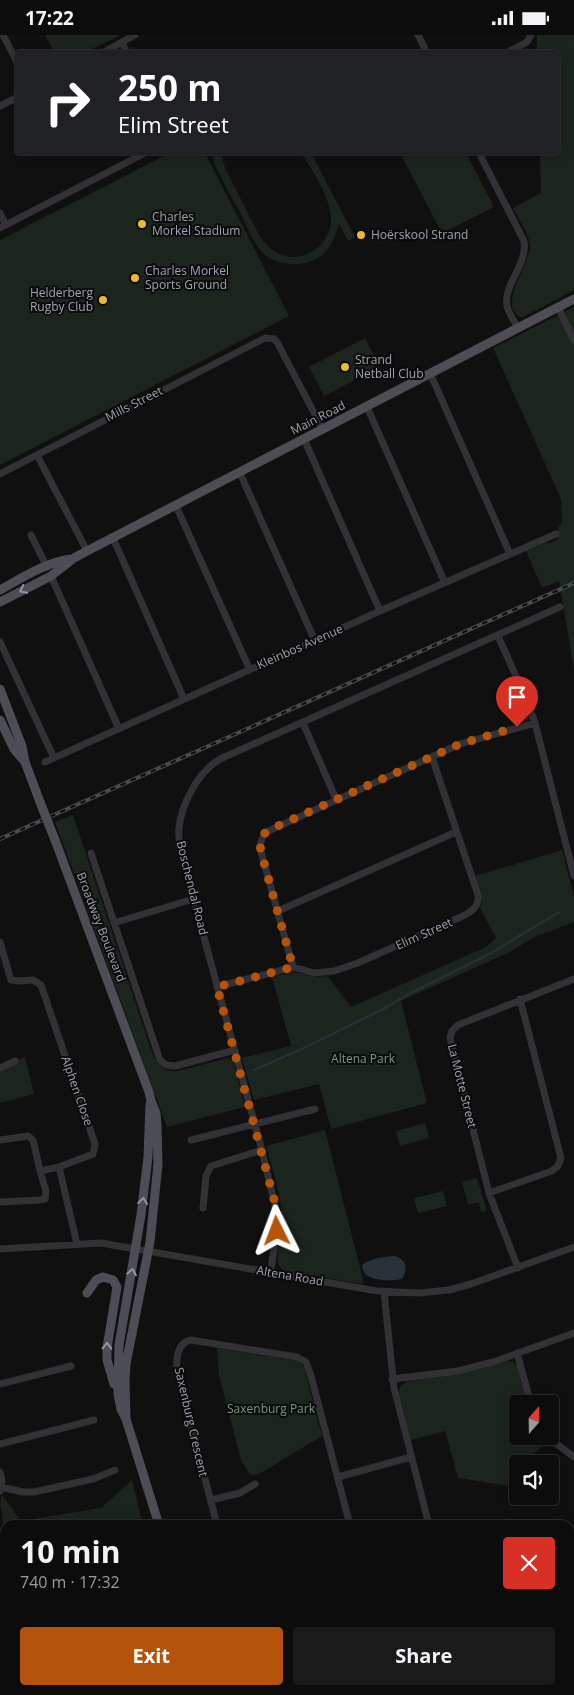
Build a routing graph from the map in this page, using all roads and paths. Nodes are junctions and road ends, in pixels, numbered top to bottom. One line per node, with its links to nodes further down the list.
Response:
1 (3, 35): 10 (street)
2 (135, 35): 5 (street)
3 (418, 35): 8 (street)
4 (531, 36): 9 (street)
5 (122, 42): 6 (street); 7 (street)
6 (107, 50)
7 (126, 50)
8 (426, 50)
9 (512, 50)
10 (15, 58)
11 (15, 98): 12 (street)
12 (0, 106)
13 (141, 155): 16 (street)
14 (480, 155): 19 (street)
15 (0, 213): 16 (street)
16 (3, 226)
17 (574, 299): 18 (main road, Main Road)
18 (558, 307): 19 (main road, Main Road); 20 (street)
19 (518, 328): 21 (main road, Main Road)
20 (574, 341)
21 (430, 373): 22 (main road, Main Road); 33 (street)
22 (367, 407): 23 (main road, Main Road); 37 (street)
23 (323, 430): 24 (main road, Main Road); 25 (street, Mills Street)
24 (304, 439): 26 (main road, Main Road); 41 (street)
25 (38, 455): 27 (street, Mills Street); 32 (street)
26 (240, 473): 28 (main road, Main Road); 43 (street)
27 (0, 474)
28 (176, 505): 31 (main road, Main Road); 45 (street)
29 (31, 535): 35 (street)
30 (556, 535): 33 (street, Kleinbos Avenue)
31 (113, 538): 32 (main road, Main Road); 47 (street)
32 (87, 551): 34 (main road, Main Road)
33 (510, 554): 37 (street, Kleinbos Avenue)
34 (74, 559): 35 (main road, Main Road); 36 (main road, Main Road)
35 (47, 567): 38 (main road, Main Road)
36 (51, 576): 39 (main road, Main Road, one-way to 39); 51 (street)
37 (446, 583): 41 (street, Kleinbos Avenue)
38 (0, 590)
39 (0, 602)
40 (560, 607): 42 (street, Boschendal Road)
41 (380, 611): 43 (street, Kleinbos Avenue)
42 (498, 636): 49 (street, Boschendal Road); 50 (street)
43 (315, 641): 45 (street, Kleinbos Avenue)
44 (0, 642): 52 (street)
45 (250, 670): 47 (street, Kleinbos Avenue)
46 (0, 689): 54 (main road, Broadway Boulevard)
47 (184, 699): 51 (street, Kleinbos Avenue)
48 (0, 720): 54 (main road, Broadway Boulevard)
49 (303, 723): 56 (street); 60 (street, Boschendal Road)
50 (535, 723): 53 (street); 59 (street)
51 (119, 729): 52 (street, Kleinbos Avenue)
52 (54, 757): 55 (street, Kleinbos Avenue)
53 (432, 757): 56 (street); 57 (street, Elim Street)
54 (25, 762): 71 (main road, Broadway Boulevard, bridge)
55 (45, 762)
56 (336, 799): 61 (street)
57 (456, 832): 61 (street); 64 (street, Elim Street)
58 (91, 853): 62 (street)
59 (574, 876)
60 (194, 899): 62 (street); 66 (street, Boschendal Road)
61 (278, 911): 64 (street)
62 (114, 923): 68 (street)
63 (0, 942): 77 (street, Alphen Close)
64 (293, 967): 66 (street, Elim Street)
65 (574, 979): 67 (street, La Motte Street)
66 (217, 987): 68 (street, Boschendal Road)
67 (520, 999): 79 (street, La Motte Street); 79 (street)
68 (234, 1050): 73 (street, Boschendal Road)
69 (15, 1061): 70 (street)
70 (0, 1067)
71 (151, 1101): 85 (main road, Broadway Boulevard, one-way to 71); 86 (main road, Broadway Boulevard)
72 (315, 1109): 73 (street)
73 (255, 1124): 75 (street); 76 (street, Boschendal Road)
74 (0, 1139): 78 (street)
75 (191, 1140)
76 (262, 1151): 81 (street); 88 (street, Boschendal Road)
77 (59, 1167): 78 (street); 82 (street)
78 (40, 1171): 80 (street)
79 (489, 1193): 87 (street, La Motte Street)
80 (0, 1202)
81 (203, 1208)
82 (77, 1244): 84 (street, Altena Road); 85 (street, Altena Road)
83 (574, 1247): 87 (street, Altena Road)
84 (0, 1249)
85 (136, 1249): 86 (street, Altena Road); 96 (main road, Broadway Boulevard, one-way to 85)
86 (148, 1251): 88 (street, Altena Road); 98 (main road, Broadway Boulevard)
87 (518, 1268): 89 (street, Altena Road)
88 (270, 1273): 89 (street, Altena Road)
89 (384, 1292): 94 (street)
90 (86, 1293): 96 (main road, one-way to 90)
91 (574, 1333): 92 (street)
92 (517, 1353): 94 (street); 97 (street)
93 (71, 1366): 95 (street)
94 (392, 1379): 102 (street)
95 (0, 1384)
96 (118, 1393): 98 (main road, Broadway Boulevard)
97 (529, 1395)
98 (126, 1419): 110 (main road, Broadway Boulevard)
99 (94, 1420): 100 (street)
100 (0, 1443)
101 (558, 1445): 103 (street)
102 (411, 1457): 106 (street); 113 (street)
103 (574, 1457)
104 (115, 1470): 108 (street)
105 (0, 1472): 108 (street)
106 (338, 1477): 109 (street, Saxenburg Crescent); 112 (street, Saxenburg Crescent)
107 (255, 1484): 109 (street)
108 (1, 1489)
109 (211, 1500): 111 (street, Saxenburg Crescent)
110 (157, 1520)
111 (216, 1520)
112 (349, 1520)
113 (429, 1520)

